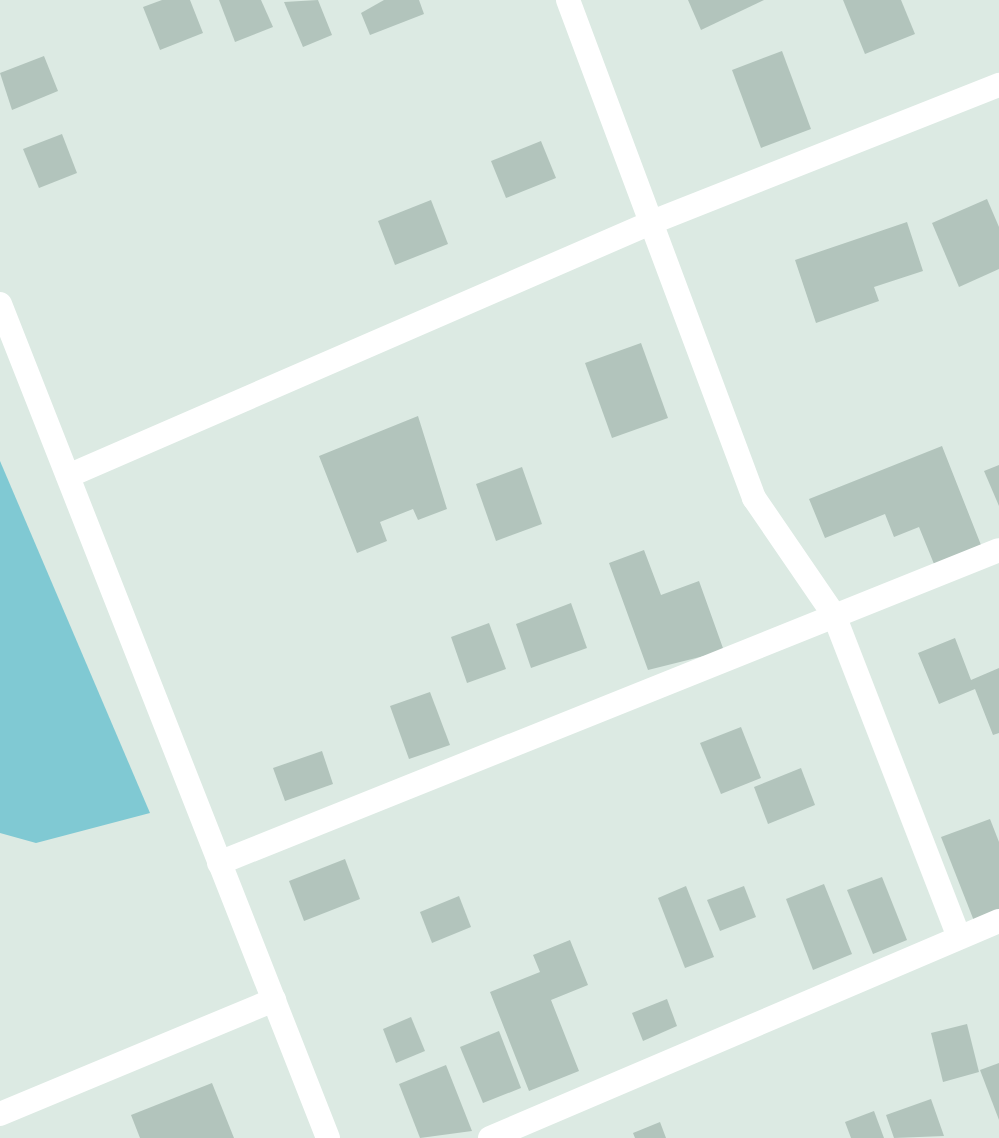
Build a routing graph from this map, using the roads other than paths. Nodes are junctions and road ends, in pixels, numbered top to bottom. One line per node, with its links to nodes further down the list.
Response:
1 (568, 0): 3 (street)
2 (999, 85): 3 (street)
3 (655, 221): 5 (street); 7 (street)
4 (0, 304): 5 (street)
5 (68, 476): 8 (street)
6 (999, 550): 7 (street)
7 (834, 615): 8 (street); 10 (street)
8 (219, 863): 11 (street)
9 (999, 921): 10 (street)
10 (959, 937): 14 (street)
11 (274, 1000): 12 (street); 13 (street)
12 (0, 1114)
13 (328, 1138)
14 (490, 1138)

